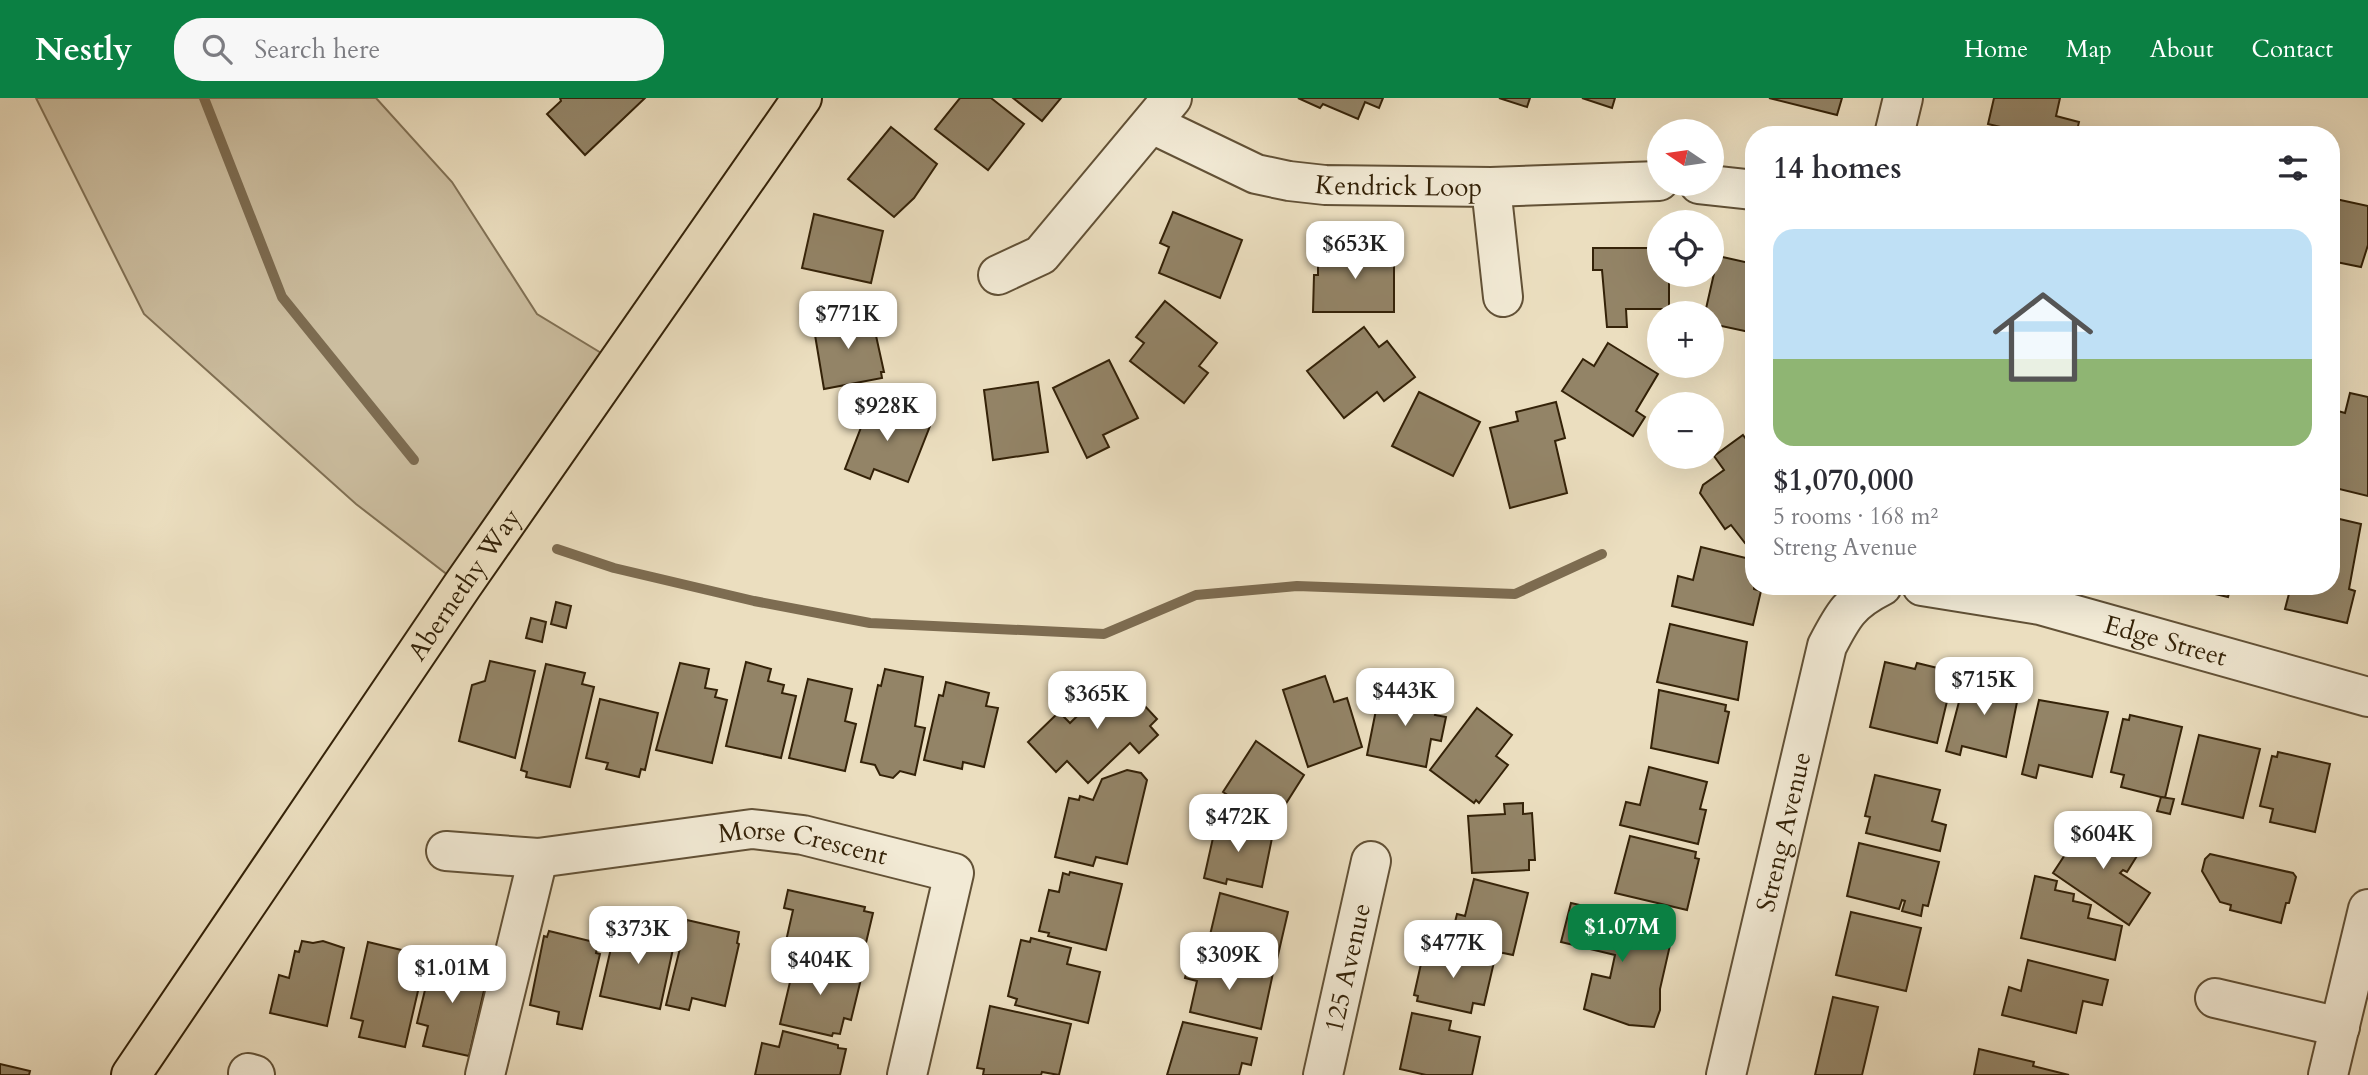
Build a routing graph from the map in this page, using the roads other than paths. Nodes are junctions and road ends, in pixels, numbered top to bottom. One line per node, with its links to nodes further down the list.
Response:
1 (802, 98): 20 (main road, Abernethy Way)
2 (1903, 98): 4 (street)
3 (1162, 111): 6 (street, Kendrick Loop); 9 (street, Kendrick Loop)
4 (1896, 126)
5 (1647, 181): 6 (street, Kendrick Loop)
6 (1491, 187): 10 (street)
7 (1724, 187): 8 (street)
8 (1745, 189)
9 (998, 275)
10 (1503, 297)
11 (1867, 595): 24 (street, Streng Avenue)
12 (1978, 595): 13 (street, Edge Street)
13 (2368, 696)
14 (446, 851): 15 (street, Morse Crescent)
15 (538, 858): 21 (street); 22 (street, Morse Crescent)
16 (1371, 862): 23 (street, 125 Avenue)
17 (2368, 909): 19 (street)
18 (2214, 998): 19 (street)
19 (2340, 1027): 25 (street)
20 (131, 1075)
21 (485, 1075)
22 (907, 1075)
23 (1323, 1075)
24 (1726, 1075)
25 (2328, 1075)

